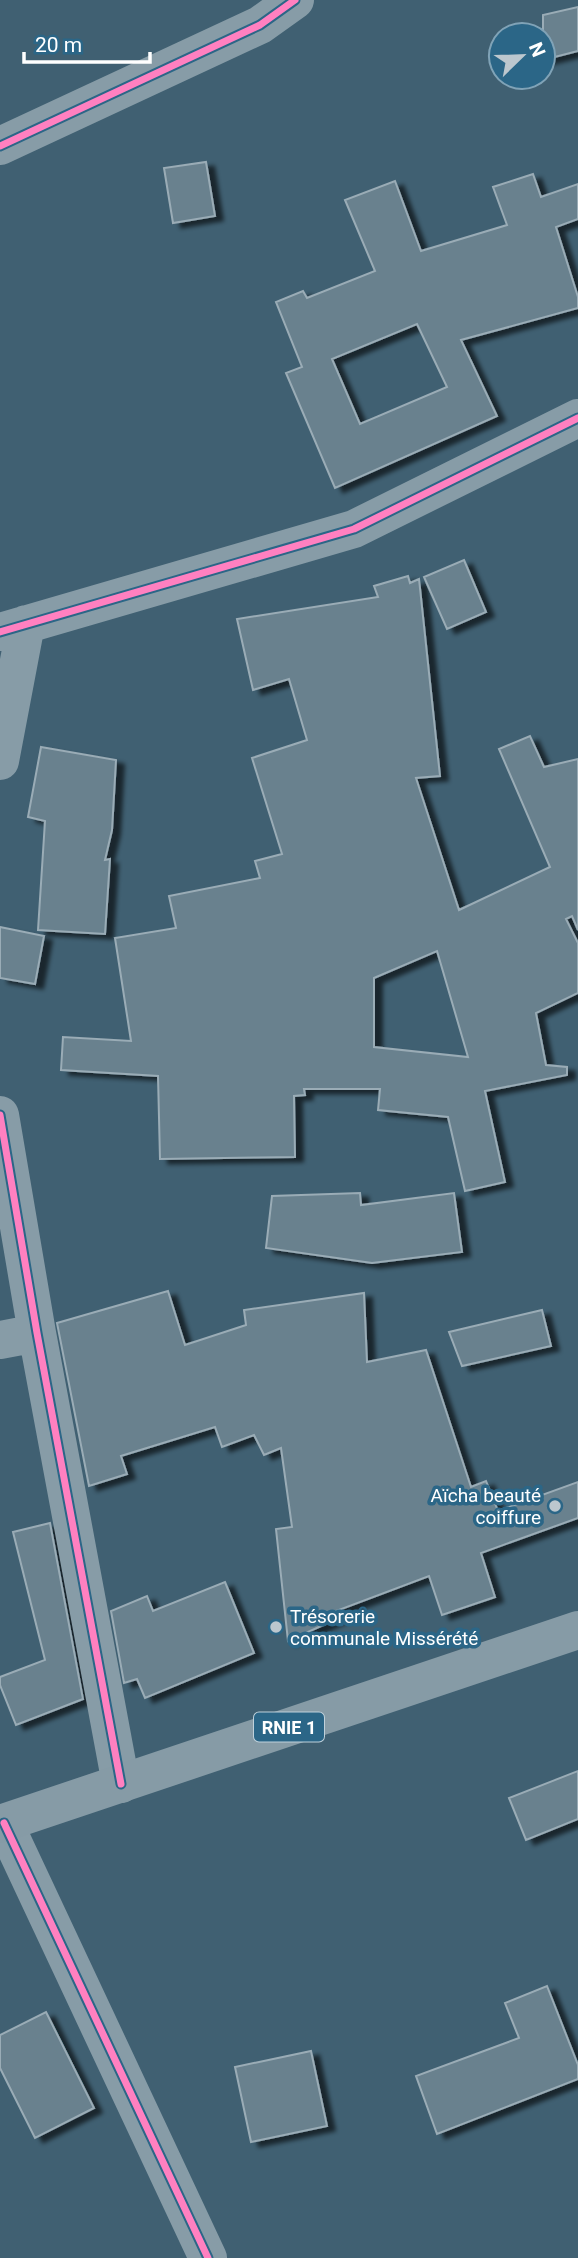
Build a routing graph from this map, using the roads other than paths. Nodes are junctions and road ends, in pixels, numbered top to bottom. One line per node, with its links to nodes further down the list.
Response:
1 (295, 0): 2 (street)
2 (0, 146)
3 (578, 418): 4 (street)
4 (13, 628): 5 (street)
5 (0, 761)
6 (0, 1115): 7 (street)
7 (37, 1334): 8 (street); 10 (street)
8 (0, 1340)
9 (578, 1630): 10 (highway, RNIE 1)
10 (121, 1784): 11 (highway, RNIE 1)
11 (2, 1824): 12 (street)
12 (208, 2258)

